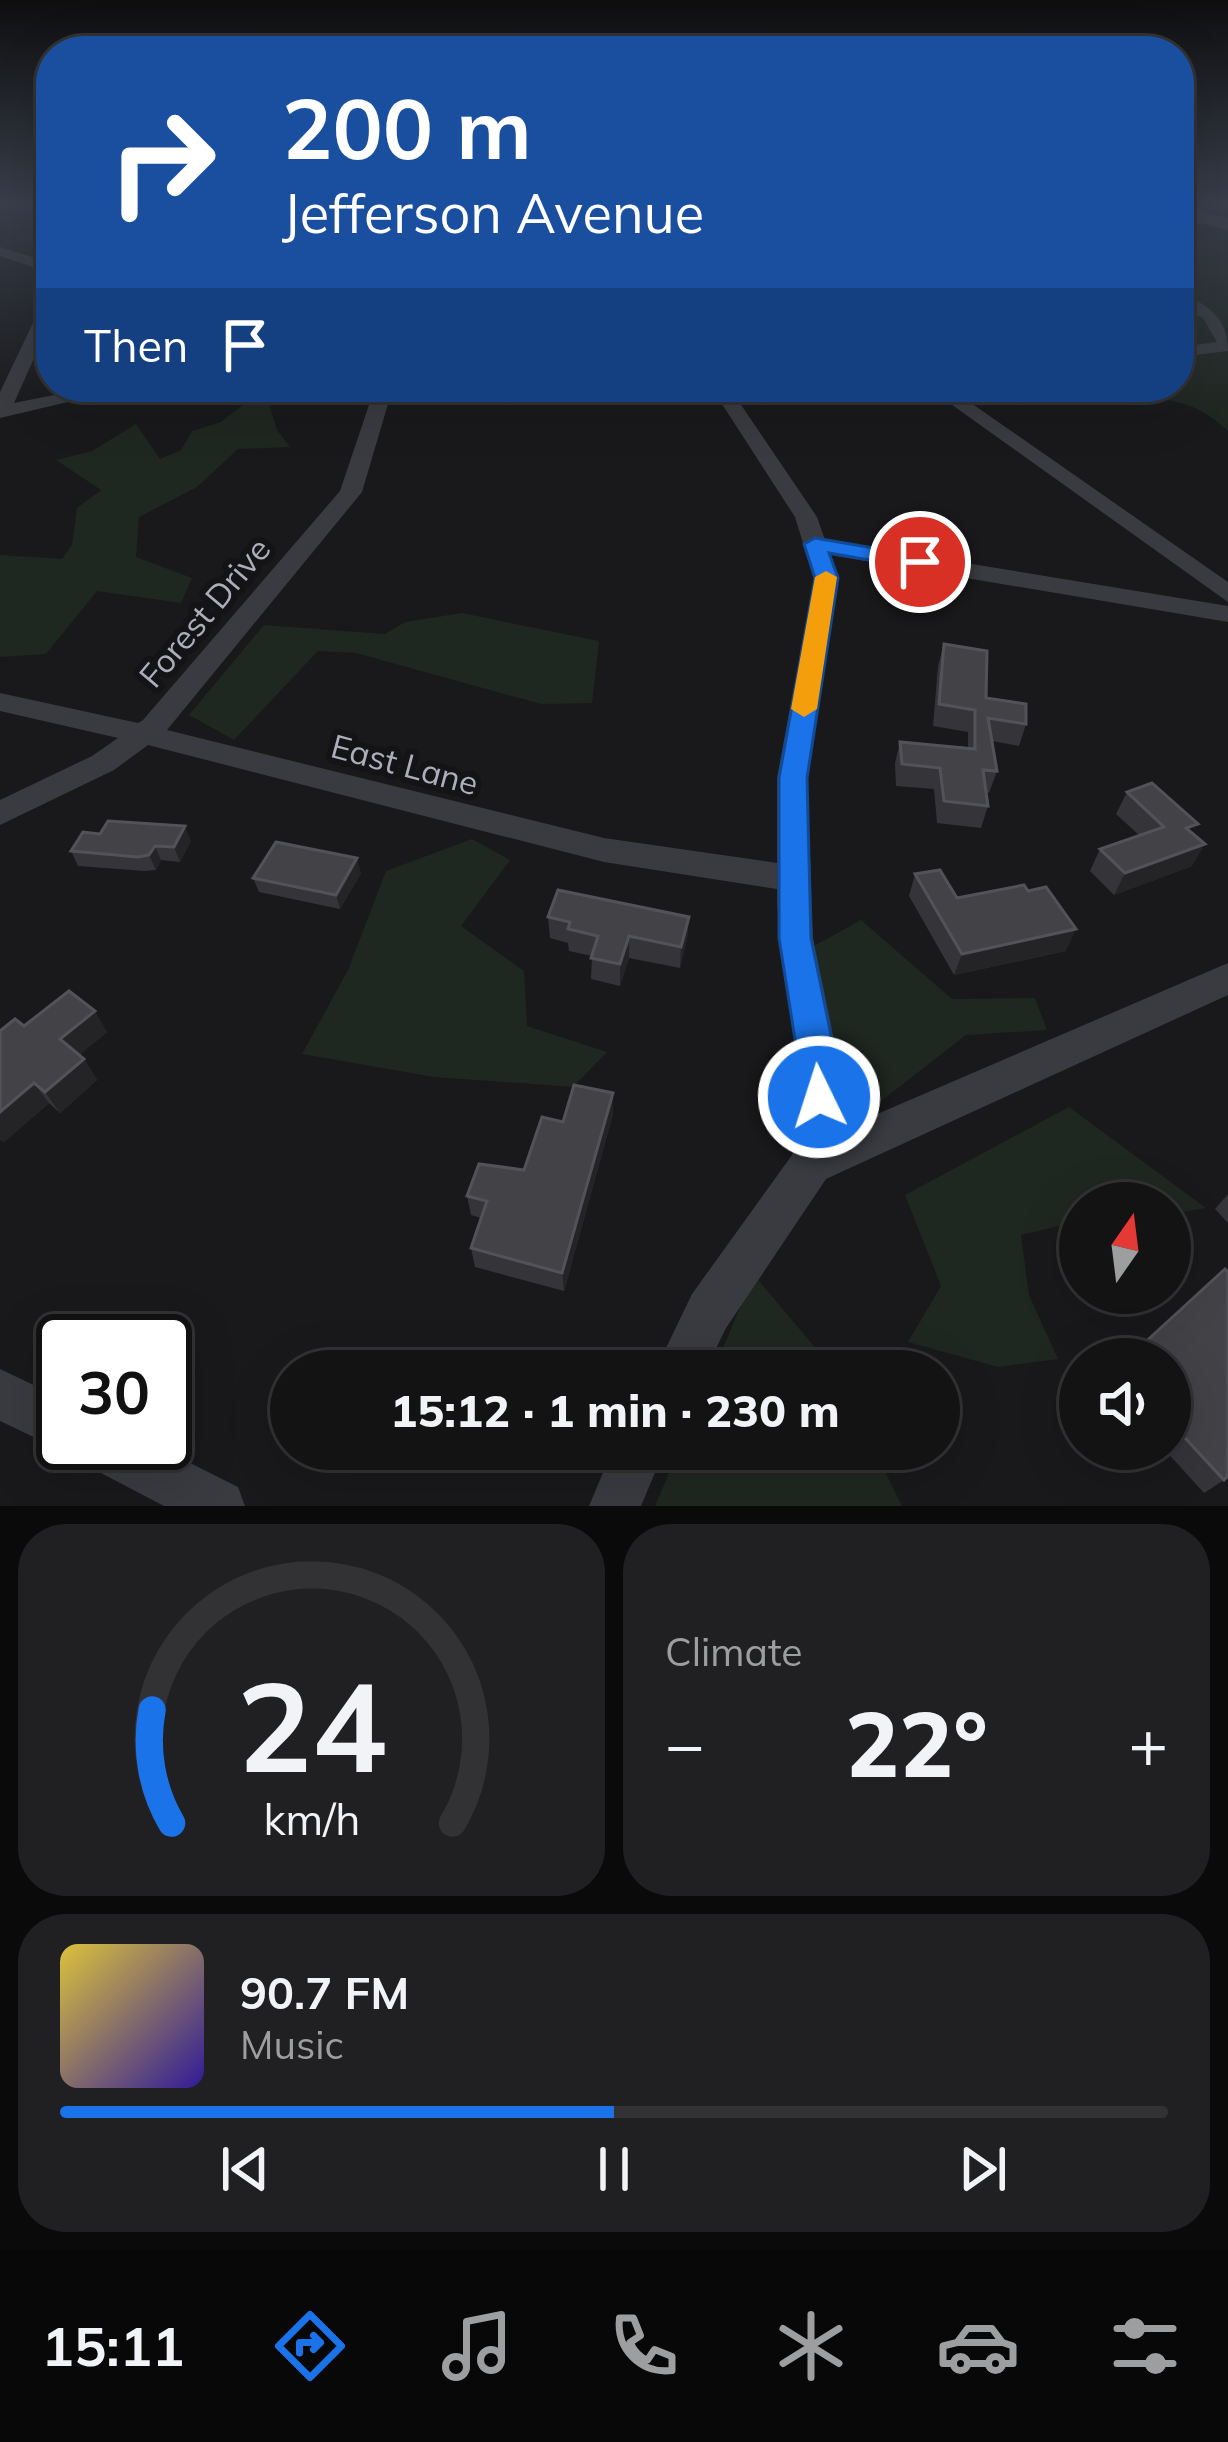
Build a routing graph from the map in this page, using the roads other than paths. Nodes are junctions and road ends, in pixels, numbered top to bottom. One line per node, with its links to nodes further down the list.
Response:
1 (1194, 308): 3 (street)
2 (36, 334): 9 (street)
3 (1228, 346): 4 (street)
4 (1194, 350)
5 (49, 402): 9 (street)
6 (379, 402): 14 (street, Forest Drive)
7 (731, 402): 10 (street)
8 (957, 402): 11 (street)
9 (0, 412)
10 (815, 544): 12 (street); 16 (street)
11 (1228, 594)
12 (1228, 614)
13 (0, 702): 14 (street, East Lane)
14 (147, 731): 15 (street, Forest Drive); 16 (street, East Lane)
15 (0, 813)
16 (794, 879): 18 (street)
17 (1228, 978): 18 (street)
18 (811, 1164): 19 (street)
19 (690, 1350)
20 (0, 1394): 21 (street)
21 (36, 1412)
22 (149, 1470): 24 (street)
23 (630, 1470): 25 (street)
24 (219, 1506)
25 (615, 1506)

